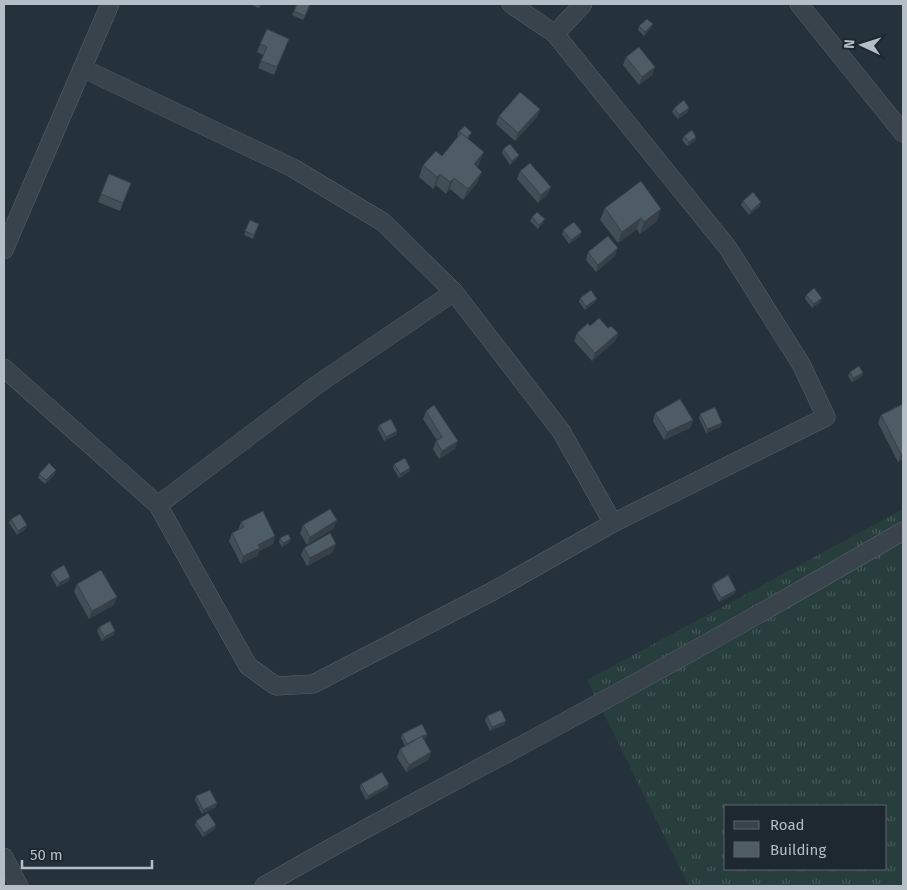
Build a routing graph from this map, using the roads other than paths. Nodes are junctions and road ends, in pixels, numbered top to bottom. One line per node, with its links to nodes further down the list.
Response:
1 (110, 4): 6 (street)
2 (511, 4): 5 (street)
3 (583, 4): 5 (street)
4 (799, 4): 7 (street)
5 (555, 34): 12 (street)
6 (82, 68): 8 (street); 9 (street)
7 (903, 133)
8 (4, 250)
9 (454, 292): 11 (street); 12 (street)
10 (4, 368): 11 (street)
11 (158, 505): 12 (street)
12 (613, 523)
13 (903, 530): 16 (street)
14 (4, 857): 15 (street)
15 (19, 886)
16 (264, 886)

